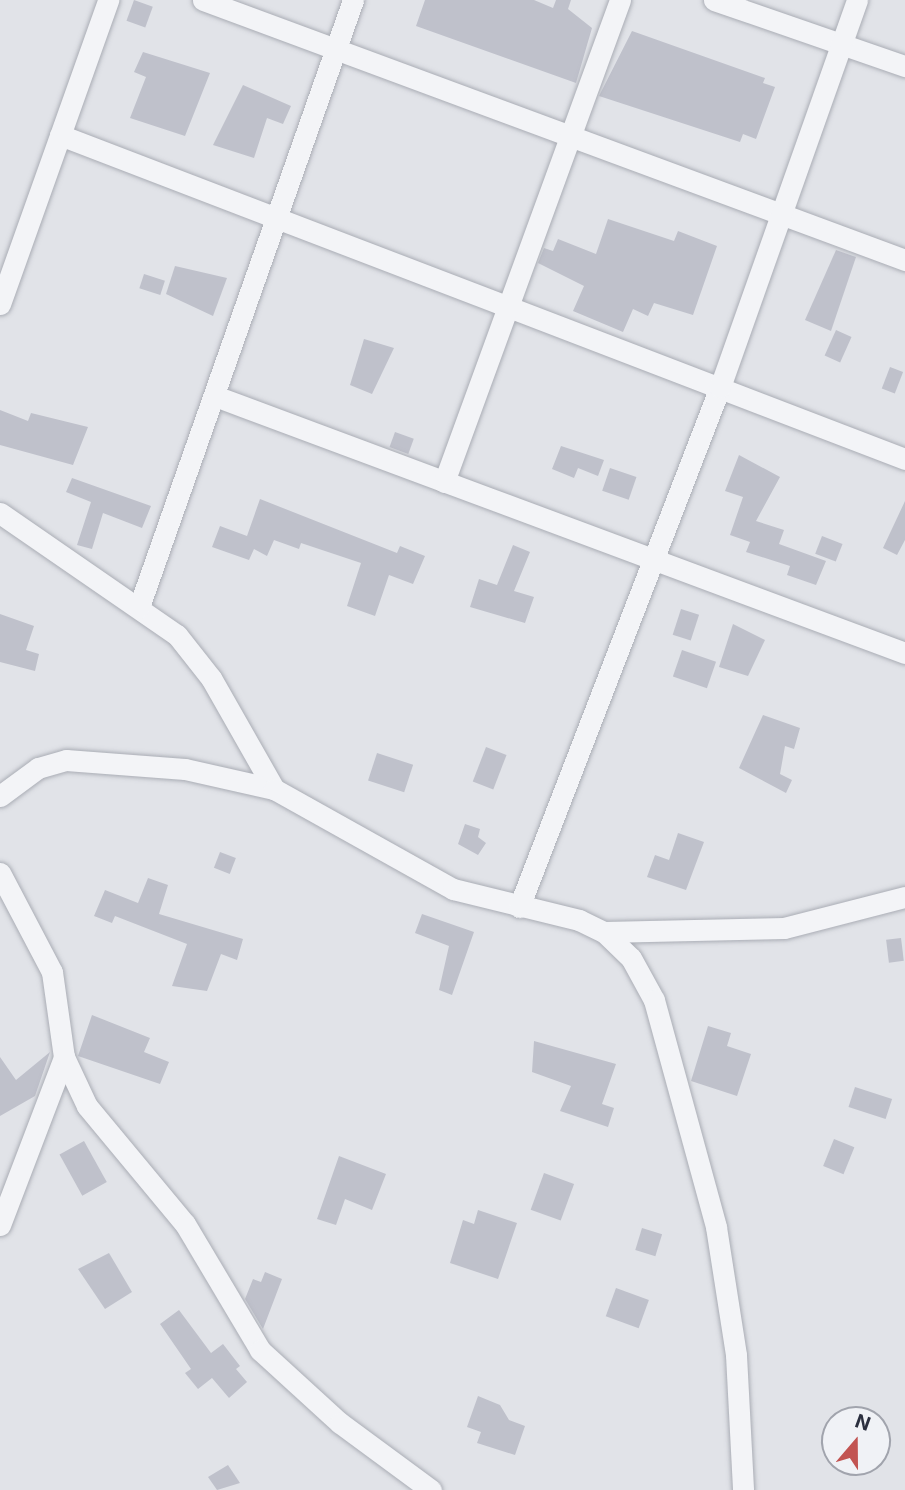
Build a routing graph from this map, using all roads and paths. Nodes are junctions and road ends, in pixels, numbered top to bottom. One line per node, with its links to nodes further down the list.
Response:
1 (108, 0): 10 (street)
2 (203, 0): 8 (street)
3 (353, 0): 8 (street)
4 (620, 0): 11 (street)
5 (714, 0): 7 (street)
6 (857, 0): 7 (street)
7 (842, 45): 9 (street); 12 (street)
8 (335, 51): 11 (street); 13 (street)
9 (905, 66)
10 (60, 135): 13 (street); 15 (street)
11 (570, 140): 12 (street); 16 (street)
12 (781, 215): 14 (street); 17 (street)
13 (277, 222): 16 (street); 18 (street)
14 (905, 260)
15 (0, 304)
16 (509, 311): 17 (street); 20 (street)
17 (720, 387): 19 (street); 22 (street)
18 (215, 396): 20 (street); 23 (street)
19 (905, 459)
20 (444, 482): 22 (street)
21 (0, 513): 23 (street)
22 (653, 561): 24 (street); 29 (street)
23 (139, 607): 25 (street)
24 (905, 653)
25 (274, 789): 26 (street); 29 (street)
26 (0, 796)
27 (0, 873): 31 (street)
28 (905, 897): 30 (street)
29 (519, 907): 30 (street)
30 (604, 932): 34 (street)
31 (64, 1057): 32 (street); 33 (street)
32 (0, 1225)
33 (431, 1490)
34 (743, 1490)

